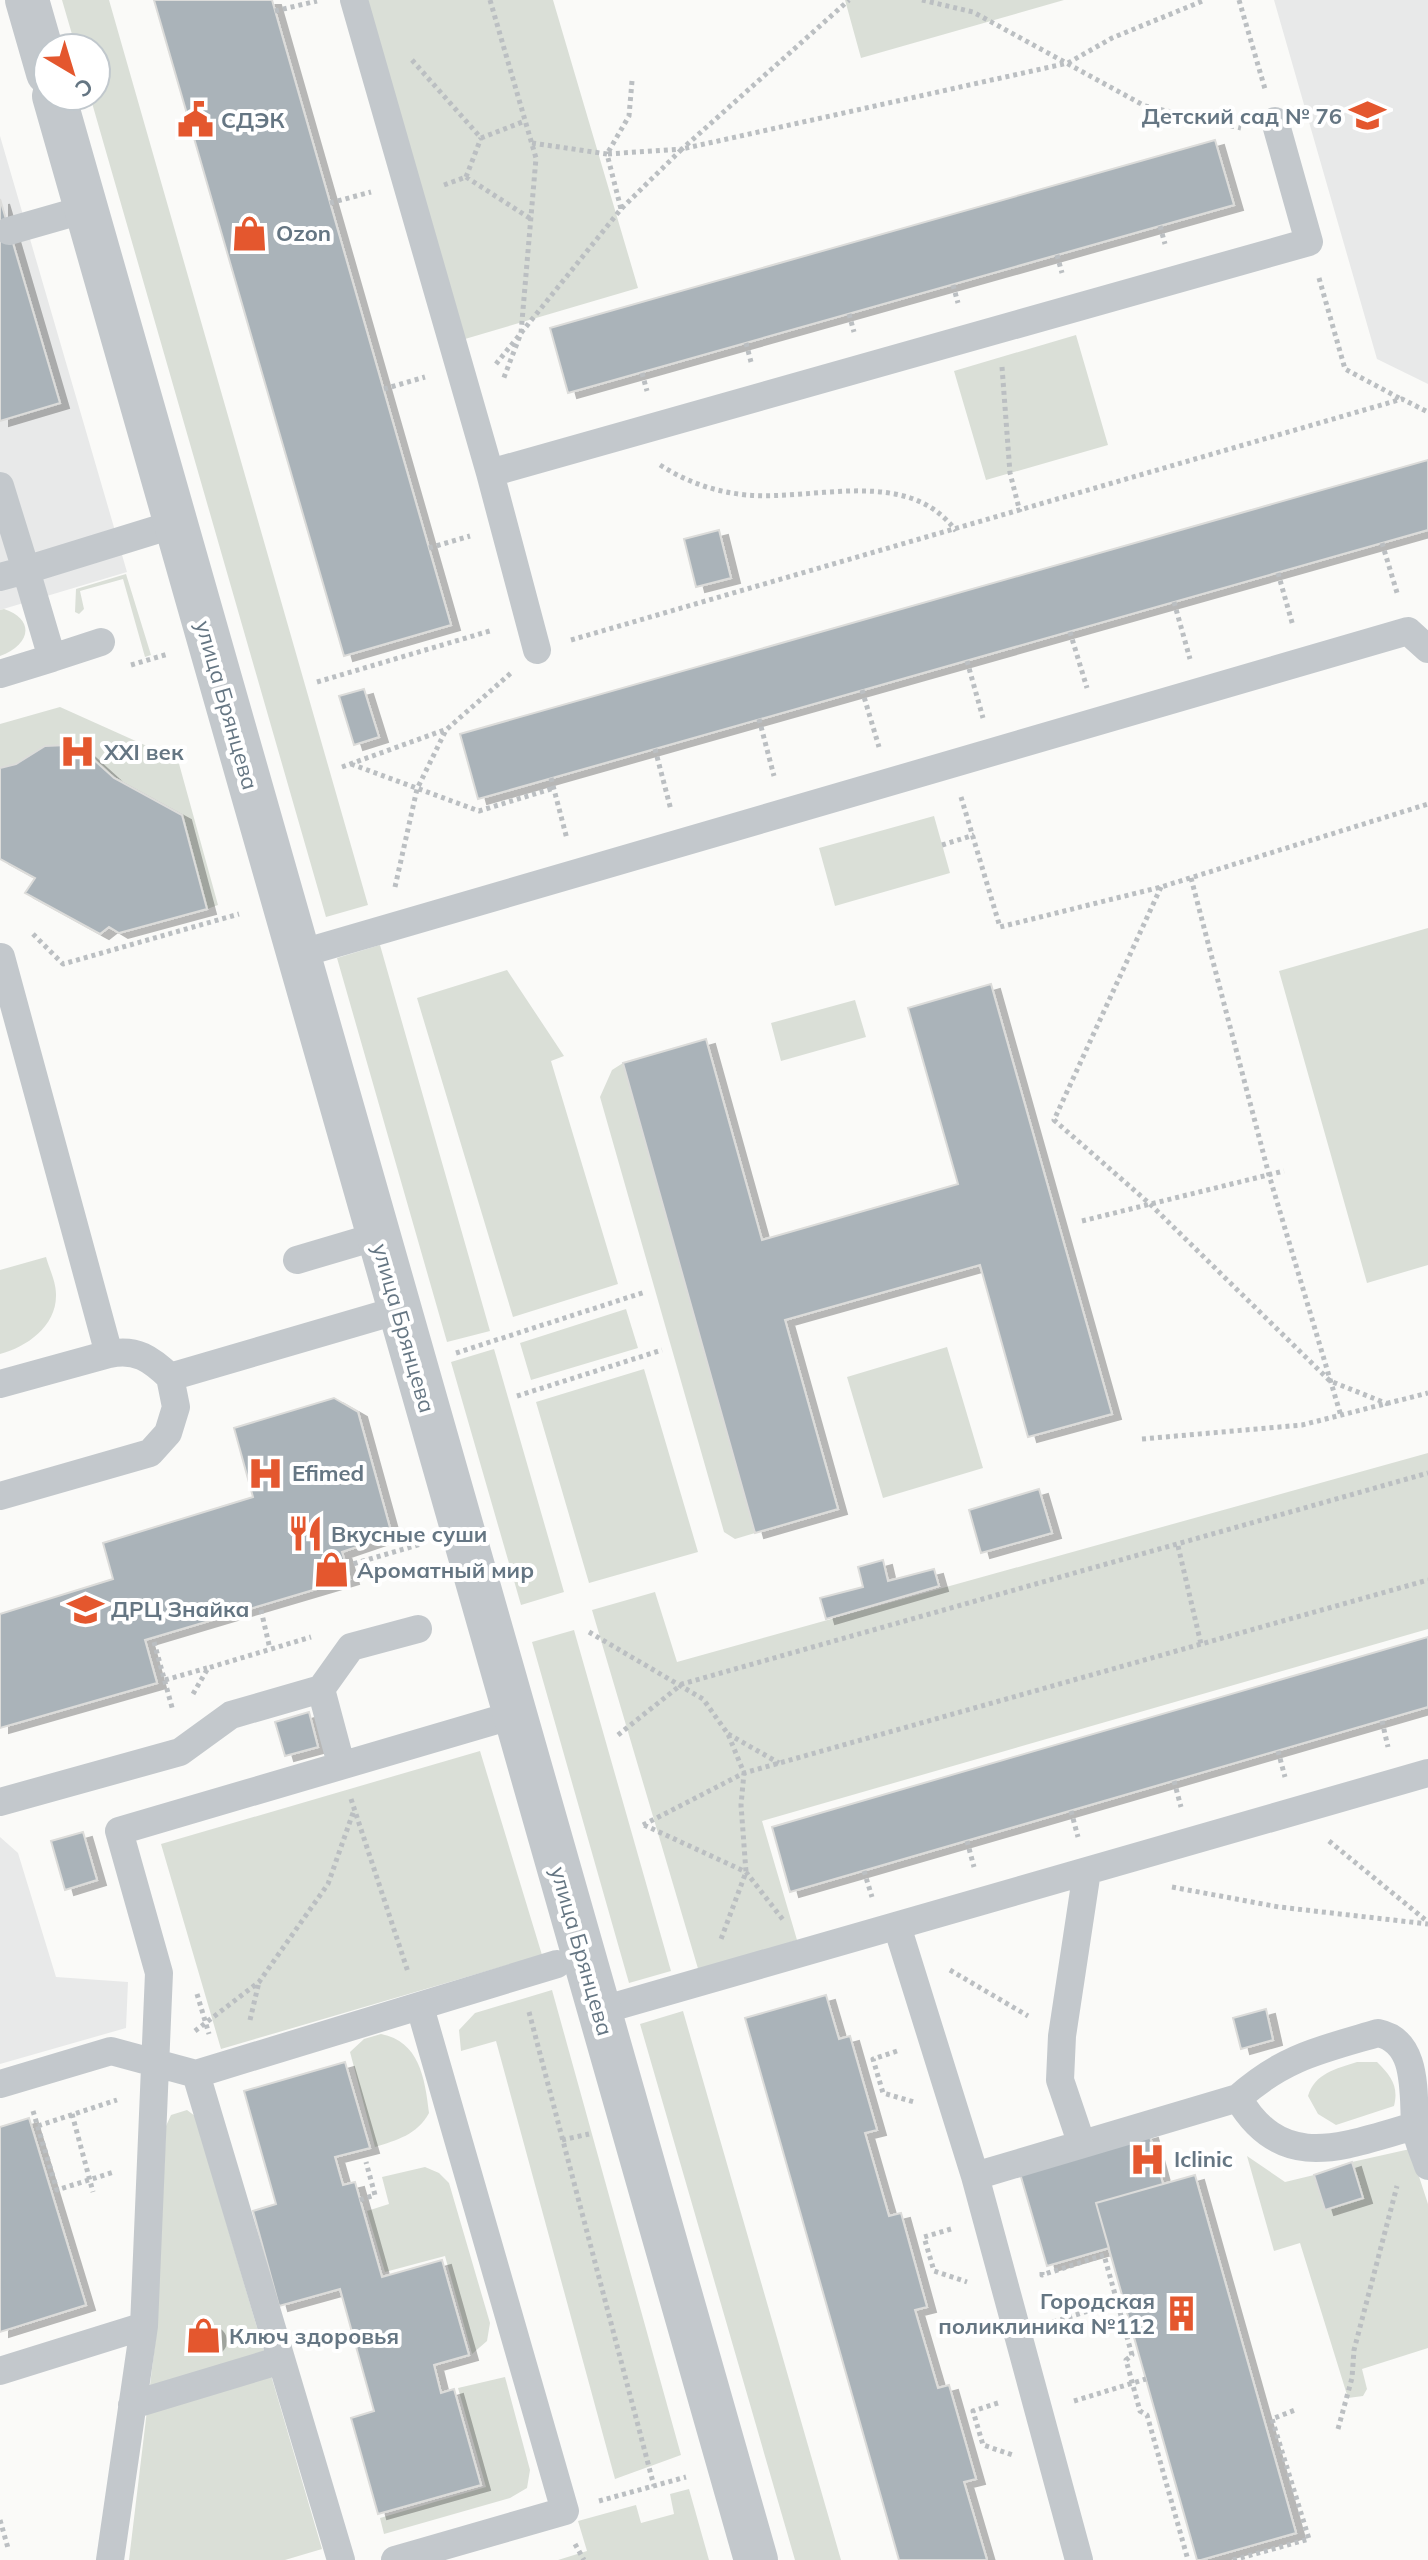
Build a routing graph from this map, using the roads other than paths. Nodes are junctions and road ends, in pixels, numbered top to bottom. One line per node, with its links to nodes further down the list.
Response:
1 (27, 0): 3 (street)
2 (354, 0): 8 (lane)
3 (36, 32)
4 (59, 112): 6 (street, улица Брянцева)
5 (1278, 129): 8 (lane)
6 (86, 209): 7 (lane); 10 (street, улица Брянцева)
7 (9, 231)
8 (490, 473): 14 (lane)
9 (0, 486): 11 (lane)
10 (175, 524): 11 (lane); 17 (street, улица Брянцева)
11 (13, 574): 15 (lane)
12 (1418, 640): 17 (lane)
13 (101, 642): 15 (lane)
14 (537, 650)
15 (52, 658): 16 (lane)
16 (0, 674)
17 (299, 954): 19 (street, улица Брянцева)
18 (1, 957): 22 (lane)
19 (378, 1236): 20 (lane); 21 (street, улица Брянцева)
20 (297, 1260)
21 (399, 1310): 23 (lane); 28 (street, улица Брянцева)
22 (109, 1354): 23 (lane); 24 (lane)
23 (170, 1377): 25 (lane)
24 (0, 1384)
25 (0, 1496)
26 (418, 1629): 27 (lane)
27 (321, 1689): 29 (lane); 31 (lane)
28 (514, 1715): 29 (lane); 36 (street, улица Брянцева)
29 (341, 1764): 37 (lane)
30 (1428, 1773): 32 (lane)
31 (0, 1802)
32 (1087, 1871): 33 (lane); 42 (lane)
33 (899, 1933): 36 (lane); 44 (lane)
34 (557, 1964): 35 (lane)
35 (420, 2007): 38 (lane); 51 (lane)
36 (599, 2011): 52 (street, улица Брянцева)
37 (155, 2062): 38 (lane); 39 (lane); 45 (lane)
38 (207, 2070): 46 (lane)
39 (0, 2084)
40 (1238, 2098): 41 (lane); 41 (lane); 42 (lane)
41 (1415, 2126): 43 (lane)
42 (1081, 2142): 44 (lane)
43 (1428, 2166)
44 (975, 2176): 53 (lane)
45 (144, 2326): 47 (lane); 48 (lane)
46 (281, 2360): 48 (lane); 50 (lane)
47 (0, 2371)
48 (132, 2405): 49 (lane)
49 (110, 2560)
50 (341, 2560)
51 (395, 2560)
52 (756, 2560)
53 (1079, 2560)

